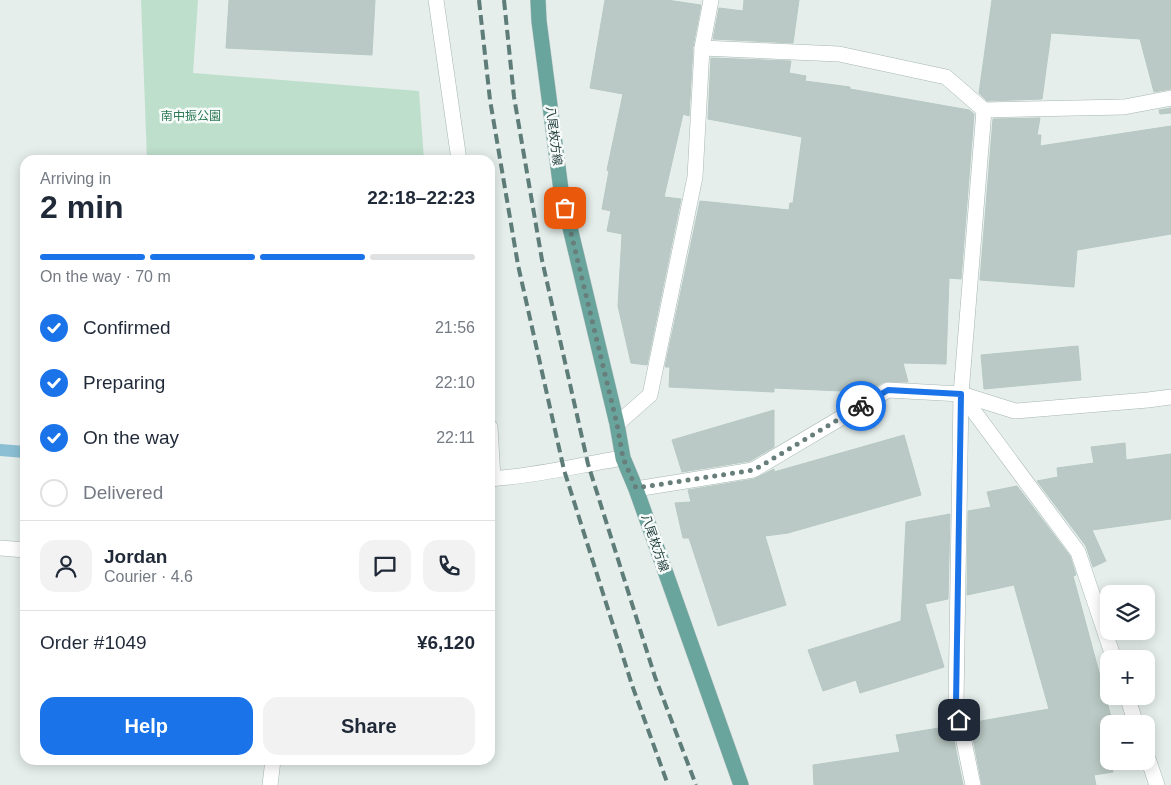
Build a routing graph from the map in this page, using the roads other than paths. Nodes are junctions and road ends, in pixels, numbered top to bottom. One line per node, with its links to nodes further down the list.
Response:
1 (436, 0): 7 (street)
2 (538, 0): 10 (main road, 八尾枚方線)
3 (711, 0): 4 (street)
4 (702, 48): 6 (street); 10 (street)
5 (1171, 98): 6 (street)
6 (984, 110): 8 (street)
7 (458, 155)
8 (961, 394): 9 (street); 13 (street); 16 (street); 21 (street)
9 (1171, 397)
10 (617, 424): 11 (main road, 八尾枚方線)
11 (623, 458): 12 (street); 13 (main road, 八尾枚方線)
12 (495, 479)
13 (636, 488): 20 (main road, 八尾枚方線)
14 (0, 548): 15 (street)
15 (20, 550)
16 (1111, 650)
17 (272, 765): 19 (street)
18 (1152, 770): 22 (street)
19 (270, 785)
20 (741, 785)
21 (973, 785)
22 (1157, 785)

